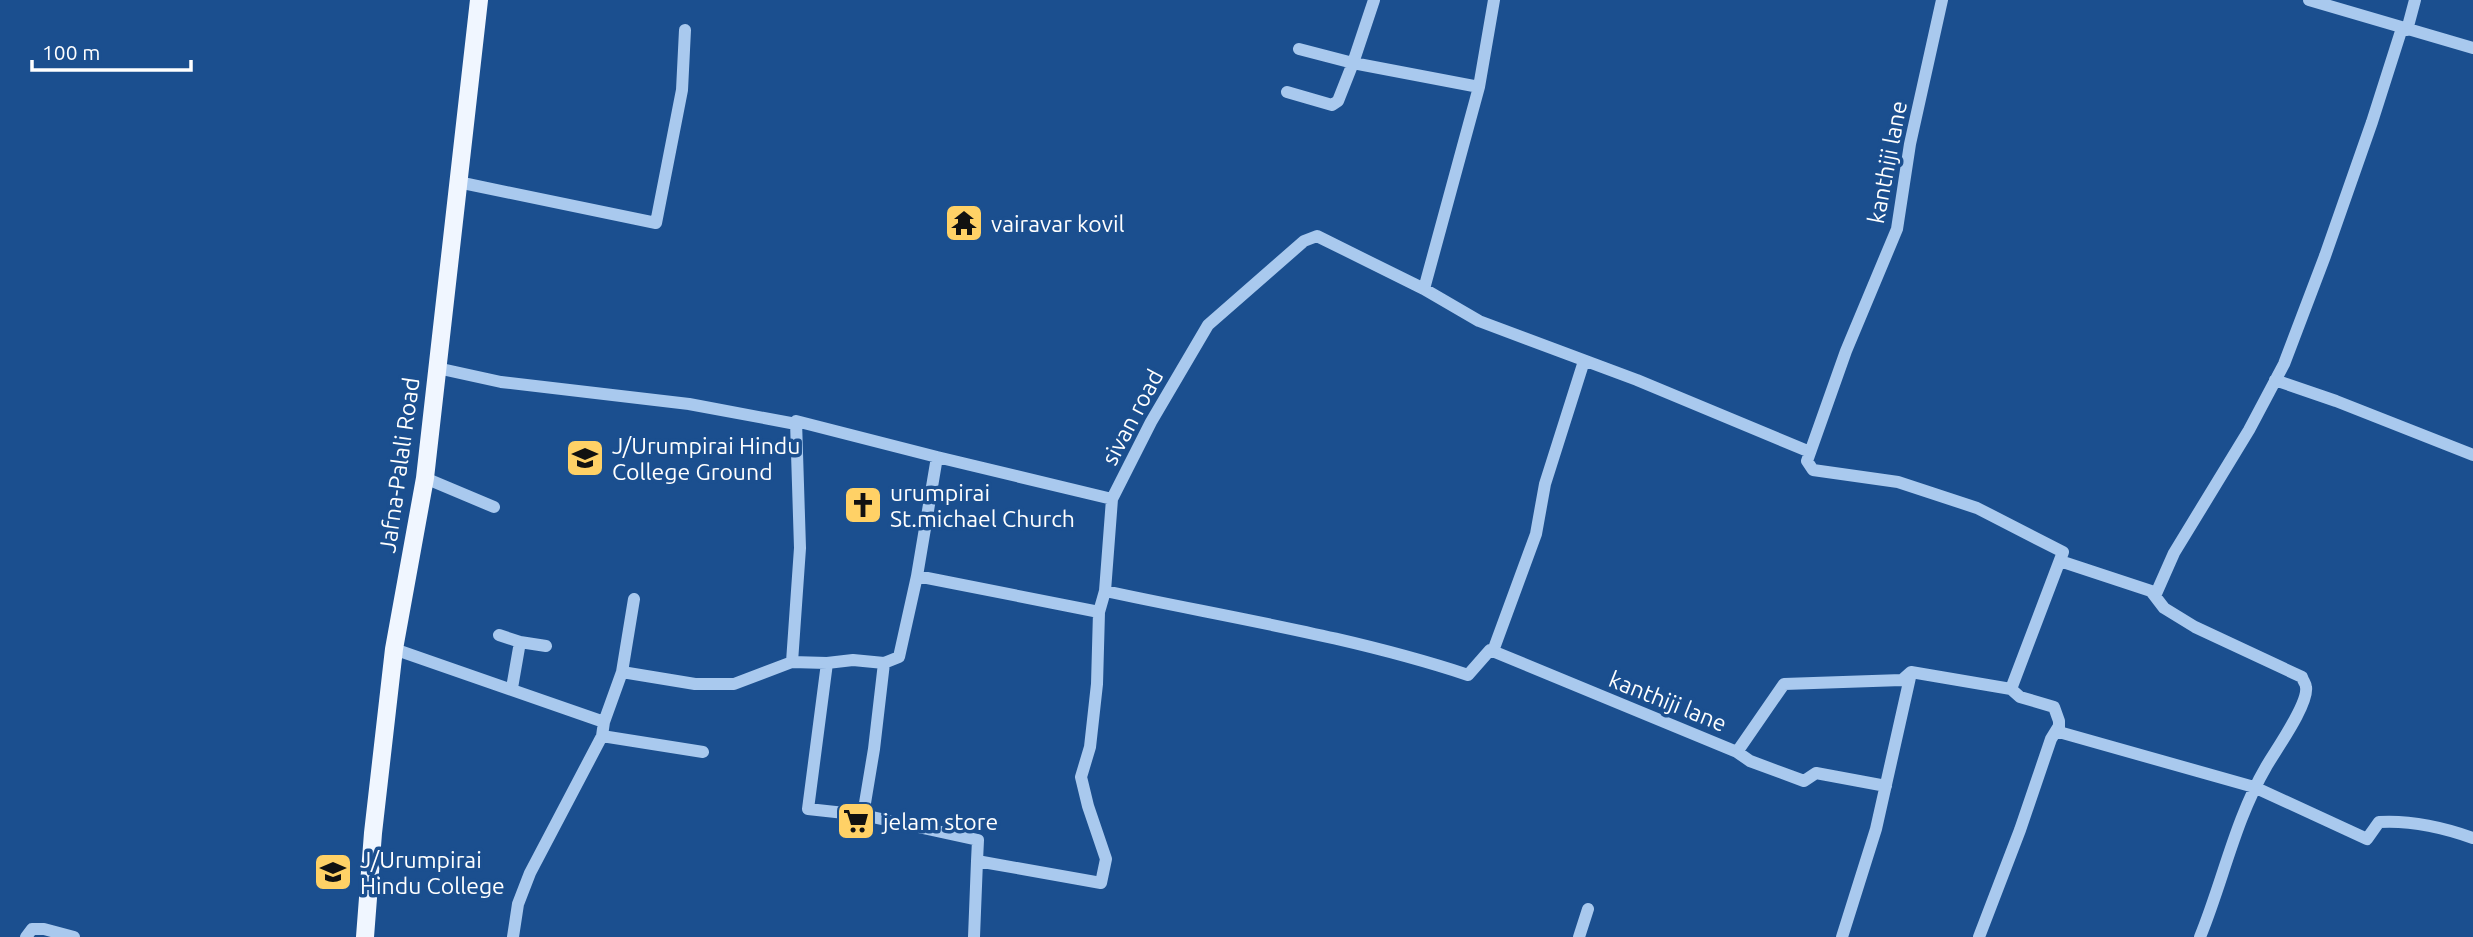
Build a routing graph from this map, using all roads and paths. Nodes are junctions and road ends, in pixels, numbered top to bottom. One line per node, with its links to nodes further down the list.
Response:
1 (478, 0): 14 (main road, Jafna-Palali Road)
2 (1374, 0): 11 (street)
3 (1494, 0): 12 (street)
4 (1942, 0): 20 (street, kanthiji lane)
5 (2309, 0): 7 (street)
6 (2415, 0): 7 (street)
7 (2405, 29): 9 (street); 18 (street)
8 (685, 30): 14 (street)
9 (2473, 48)
10 (1299, 49): 11 (street)
11 (1353, 64): 12 (street); 13 (street)
12 (1479, 87): 15 (street)
13 (1287, 92)
14 (458, 182): 17 (main road, Jafna-Palali Road)
15 (1424, 289): 16 (street); 24 (street, sivan road)
16 (1584, 361): 20 (street); 36 (street)
17 (437, 369): 19 (street); 23 (main road, Jafna-Palali Road)
18 (2275, 380): 21 (street); 29 (street)
19 (796, 424): 22 (street); 37 (street)
20 (1810, 452): 26 (street)
21 (2473, 455)
22 (937, 457): 24 (street); 27 (street)
23 (425, 478): 25 (street); 35 (main road, Jafna-Palali Road)
24 (1112, 499): 28 (street, sivan road)
25 (494, 507)
26 (2060, 561): 29 (street); 43 (street)
27 (916, 576): 31 (street); 39 (street)
28 (1105, 591): 31 (street, sivan road); 36 (street)
29 (2155, 596): 50 (street)
30 (634, 599): 40 (street)
31 (1099, 612): 53 (street, sivan road)
32 (499, 635): 33 (street)
33 (520, 642): 34 (street); 42 (street)
34 (546, 646)
35 (394, 649): 42 (street); 57 (main road, Jafna-Palali Road)
36 (1493, 651): 48 (street, kanthiji lane)
37 (792, 662): 38 (street); 40 (street)
38 (827, 663): 39 (street); 51 (street)
39 (884, 663): 51 (street)
40 (622, 672): 44 (street)
41 (1911, 672): 43 (street, kanthiji lane); 48 (street, kanthiji lane); 49 (street)
42 (512, 688): 44 (street)
43 (2011, 690): 45 (street, kanthiji lane)
44 (604, 722): 46 (street)
45 (2059, 726): 50 (street); 62 (street)
46 (602, 736): 47 (street); 58 (street)
47 (703, 752)
48 (1737, 752): 49 (street)
49 (1886, 786): 61 (street)
50 (2254, 787): 52 (street); 63 (street)
51 (863, 815): 53 (street)
52 (2473, 838)
53 (977, 861): 59 (street)
54 (1588, 909): 60 (street)
55 (26, 937): 56 (street)
56 (74, 937)
57 (365, 937)
58 (513, 937)
59 (974, 937)
60 (1579, 937)
61 (1842, 937)
62 (1979, 937)
63 (2200, 937)

